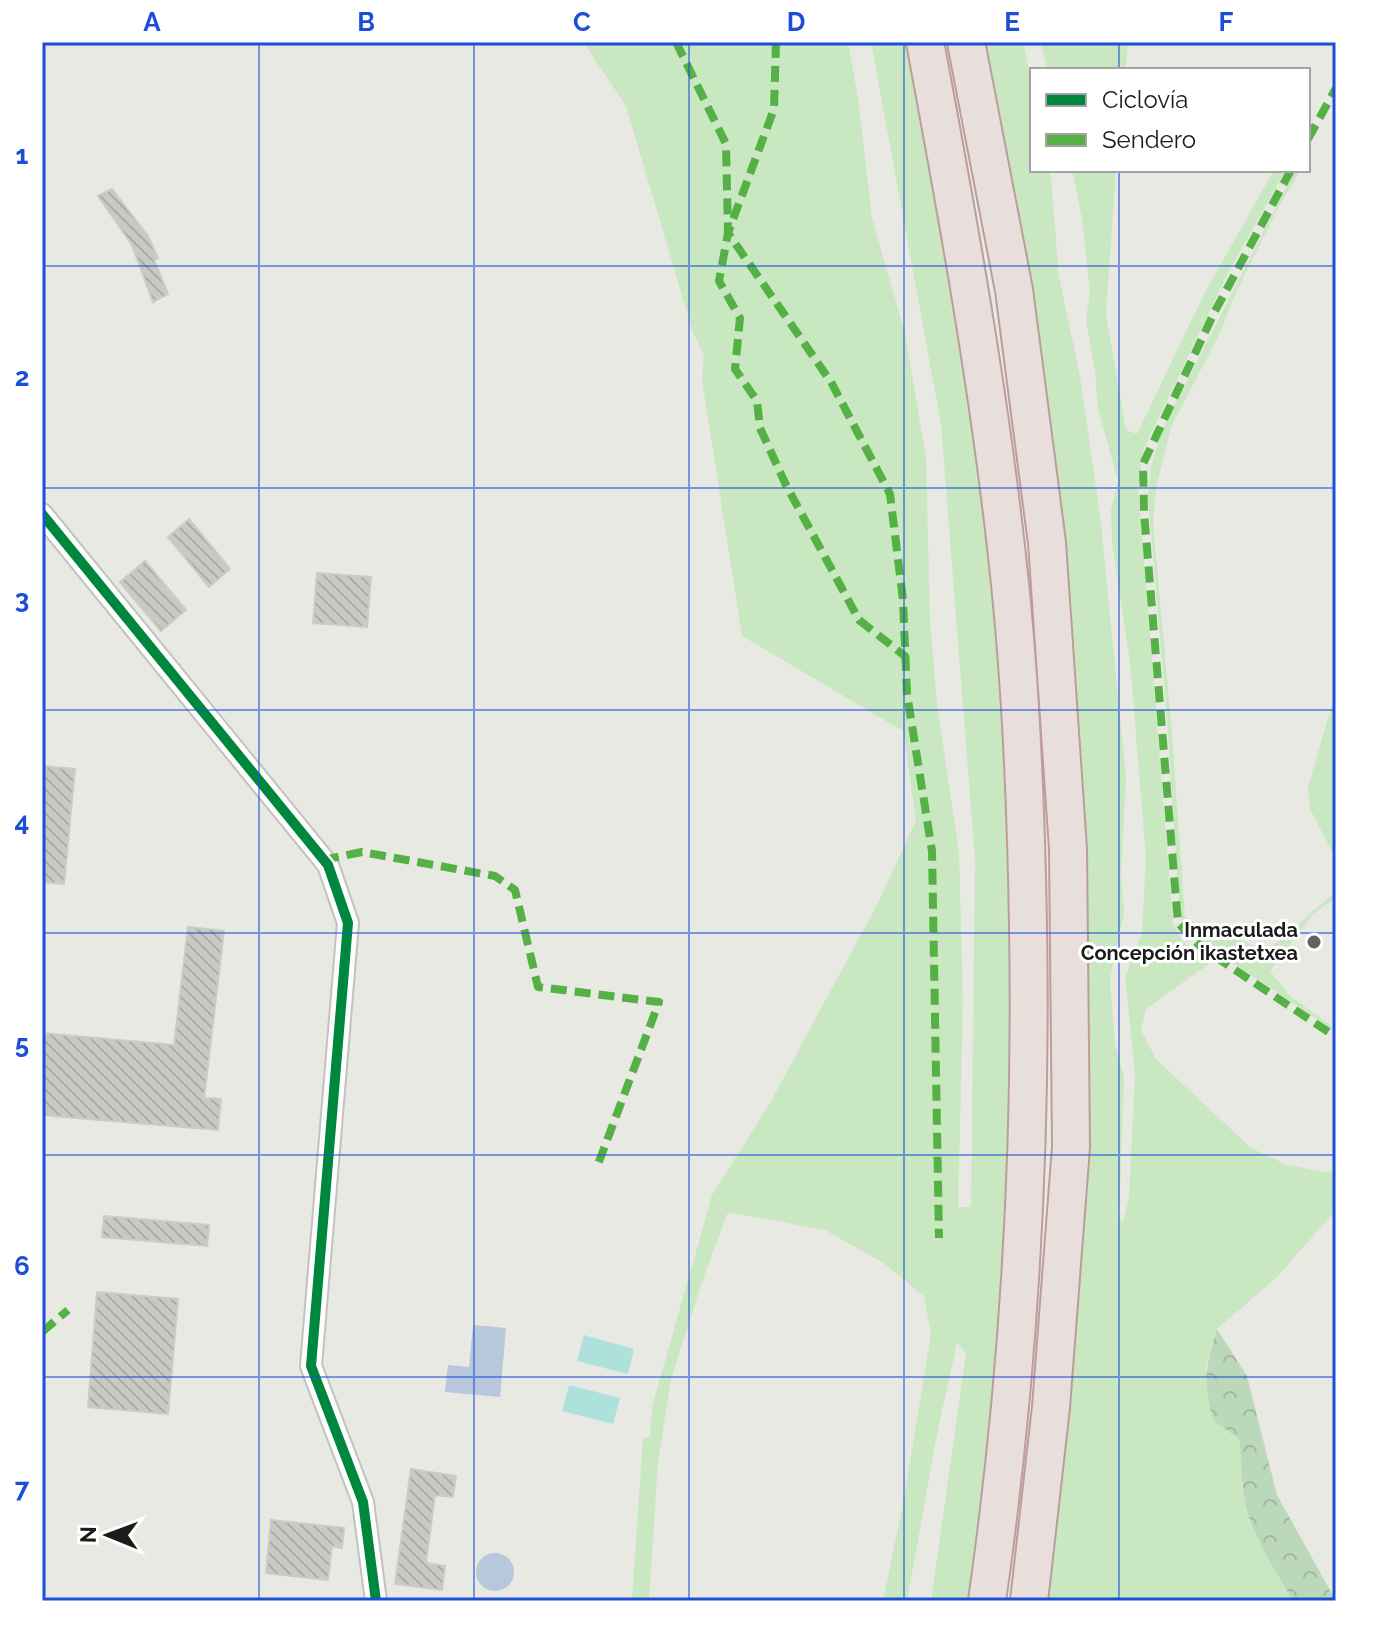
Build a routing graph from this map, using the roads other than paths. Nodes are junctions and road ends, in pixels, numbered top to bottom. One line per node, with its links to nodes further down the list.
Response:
1 (925, 42): 5 (highway)
2 (966, 42): 6 (highway)
3 (42, 514): 4 (street)
4 (376, 1601)
5 (987, 1601)
6 (1029, 1601)

